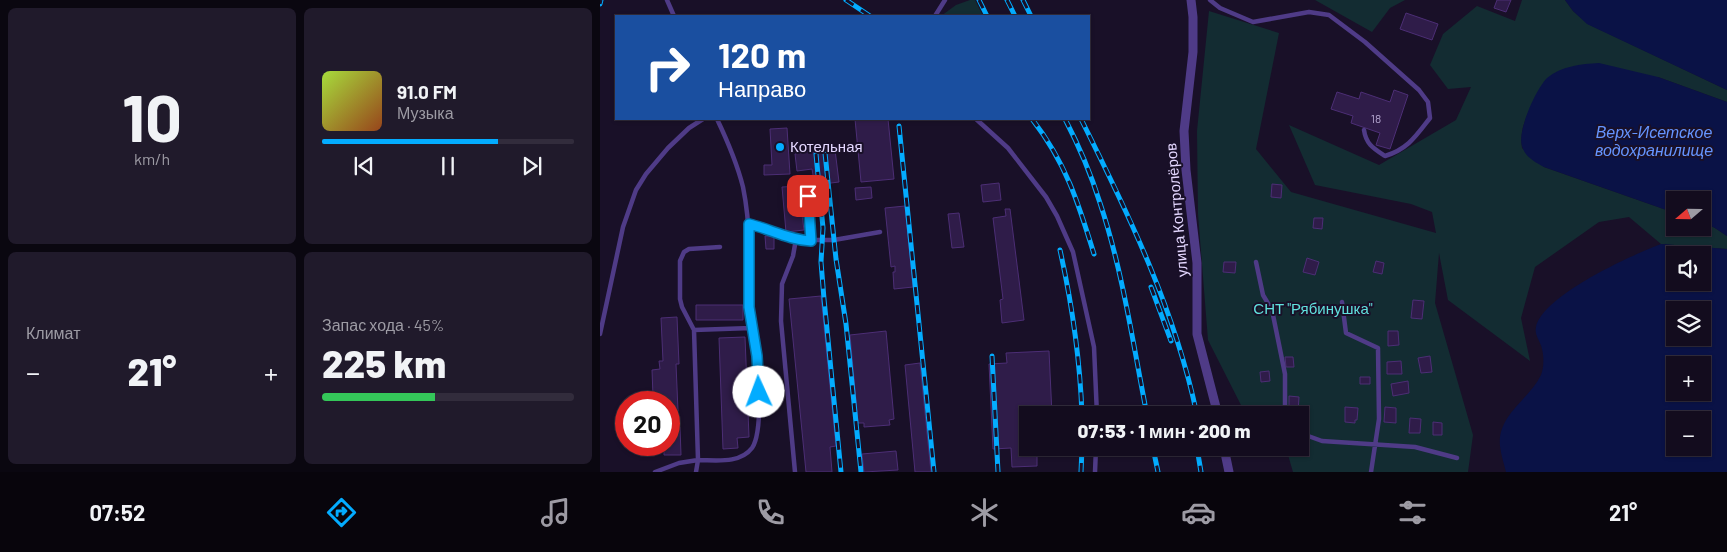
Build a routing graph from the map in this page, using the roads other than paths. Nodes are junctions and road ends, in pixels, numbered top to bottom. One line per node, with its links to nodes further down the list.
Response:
1 (667, 0): 5 (lane)
2 (945, 0): 6 (lane)
3 (1191, 0): 23 (street, улица Контролёров)
4 (1210, 0): 10 (lane)
5 (674, 15)
6 (936, 15)
7 (701, 120): 21 (lane)
8 (717, 120): 12 (lane)
9 (977, 120): 22 (lane)
10 (1364, 130)
11 (808, 196): 15 (lane)
12 (749, 224): 14 (lane); 19 (lane)
13 (880, 232): 15 (lane)
14 (796, 239): 15 (lane); 33 (lane)
15 (811, 241)
16 (720, 247): 20 (lane)
17 (1256, 262): 24 (lane)
18 (1342, 302): 26 (lane)
19 (751, 328): 20 (lane); 30 (lane)
20 (694, 330): 30 (lane)
21 (600, 334)
22 (1097, 406)
23 (1216, 406)
24 (1285, 406)
25 (1309, 437): 26 (lane)
26 (1375, 444): 29 (lane); 36 (lane)
27 (1096, 456): 34 (lane)
28 (1226, 456): 35 (street)
29 (1457, 458)
30 (698, 460): 31 (lane); 32 (lane)
31 (655, 472)
32 (696, 472)
33 (795, 472)
34 (1095, 472)
35 (1229, 472)
36 (1371, 472)

